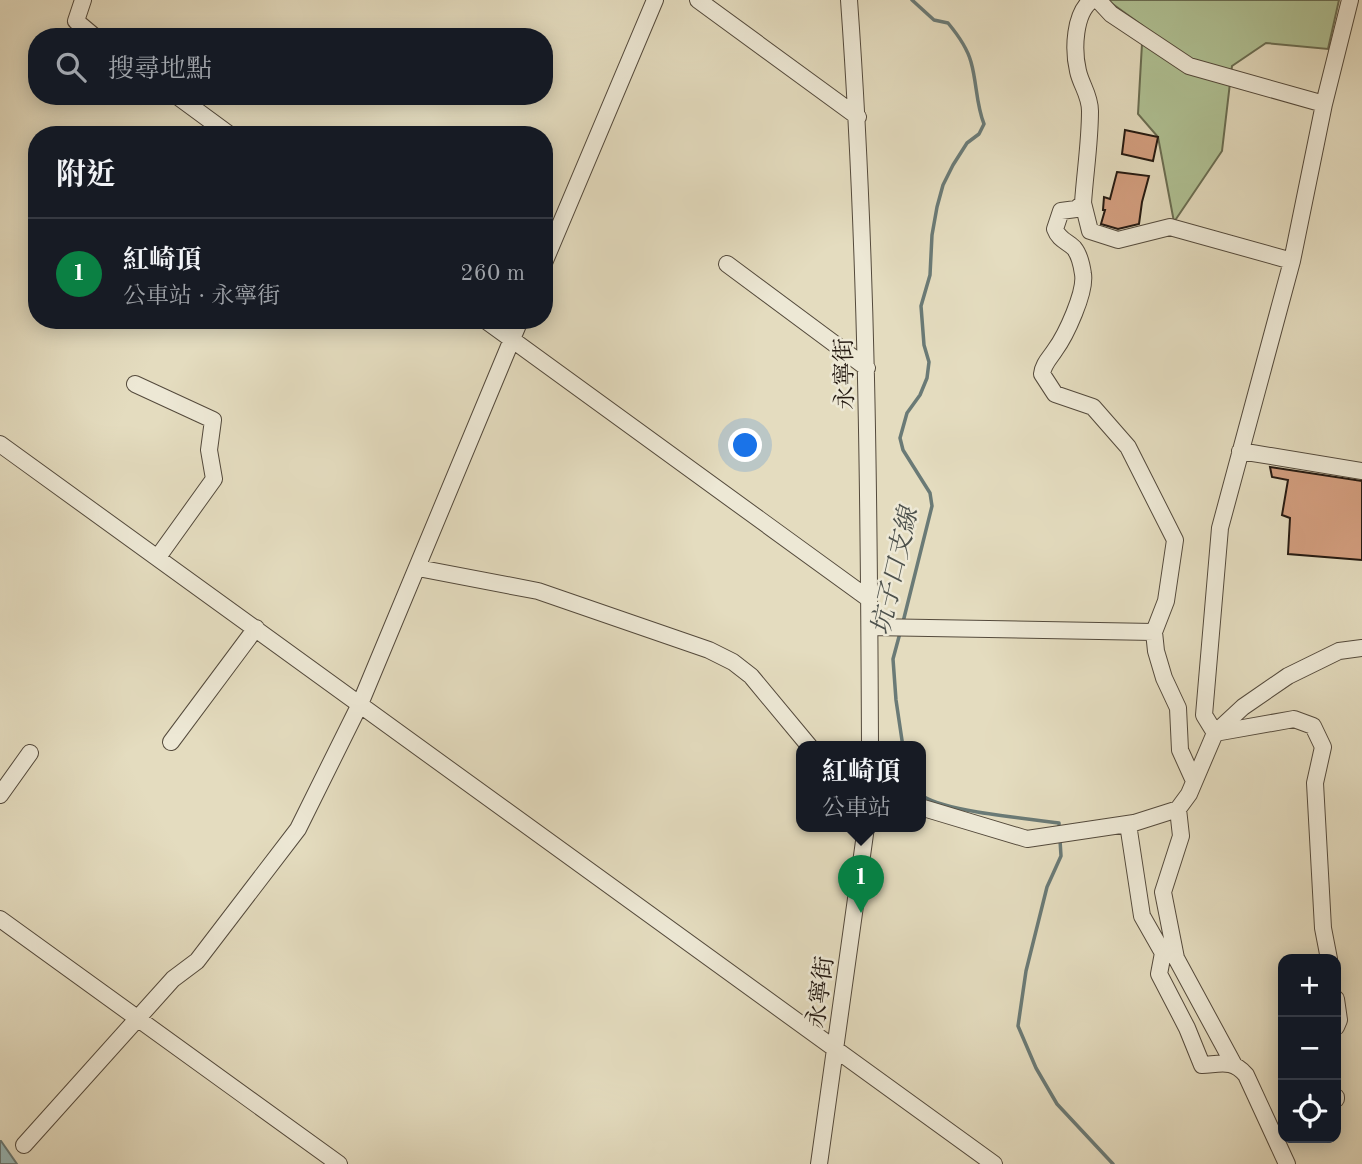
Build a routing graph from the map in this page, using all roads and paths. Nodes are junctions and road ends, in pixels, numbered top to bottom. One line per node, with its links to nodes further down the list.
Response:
1 (83, 0): 8 (street)
2 (655, 0): 14 (street)
3 (698, 0): 11 (street)
4 (849, 0): 11 (street, 永寧街)
5 (1092, 0): 13 (street)
6 (1098, 0): 9 (street)
7 (1350, 0): 9 (street)
8 (84, 28)
9 (1324, 104): 15 (street)
10 (189, 105): 12 (street)
11 (858, 117): 20 (street, 永寧街)
12 (218, 126)
13 (1083, 203): 15 (street); 30 (street)
14 (553, 242)
15 (1292, 261): 23 (street)
16 (727, 264): 20 (street)
17 (497, 329): 19 (street)
18 (516, 329): 19 (street)
19 (512, 340): 26 (street); 27 (street)
20 (867, 368): 27 (street, 永寧街)
21 (135, 383): 25 (street)
22 (2, 448): 25 (street)
23 (1240, 451): 24 (street); 33 (street)
24 (1362, 471)
25 (158, 557): 29 (street)
26 (418, 568): 32 (street); 34 (street)
27 (869, 599): 28 (street, 永寧街)
28 (870, 627): 30 (street); 35 (street, 永寧街)
29 (256, 628): 32 (street); 36 (street)
30 (1154, 632): 38 (street)
31 (1362, 648): 33 (street)
32 (360, 704): 46 (street); 47 (street)
33 (1215, 733): 38 (street); 45 (street)
34 (805, 741)
35 (870, 741)
36 (171, 742)
37 (30, 753): 39 (street)
38 (1194, 781): 41 (street)
39 (0, 795)
40 (926, 809): 42 (street)
41 (1178, 809): 42 (street); 48 (street)
42 (1128, 824): 48 (street)
43 (865, 832): 47 (street, 永寧街)
44 (0, 919): 46 (street)
45 (1328, 954)
46 (138, 1019): 51 (street); 52 (street)
47 (835, 1050): 53 (street, 永寧街); 54 (street)
48 (1234, 1065): 49 (street)
49 (1278, 1136)
50 (1281, 1143): 55 (street)
51 (24, 1145)
52 (339, 1164)
53 (819, 1164)
54 (994, 1164)
55 (1287, 1164)

